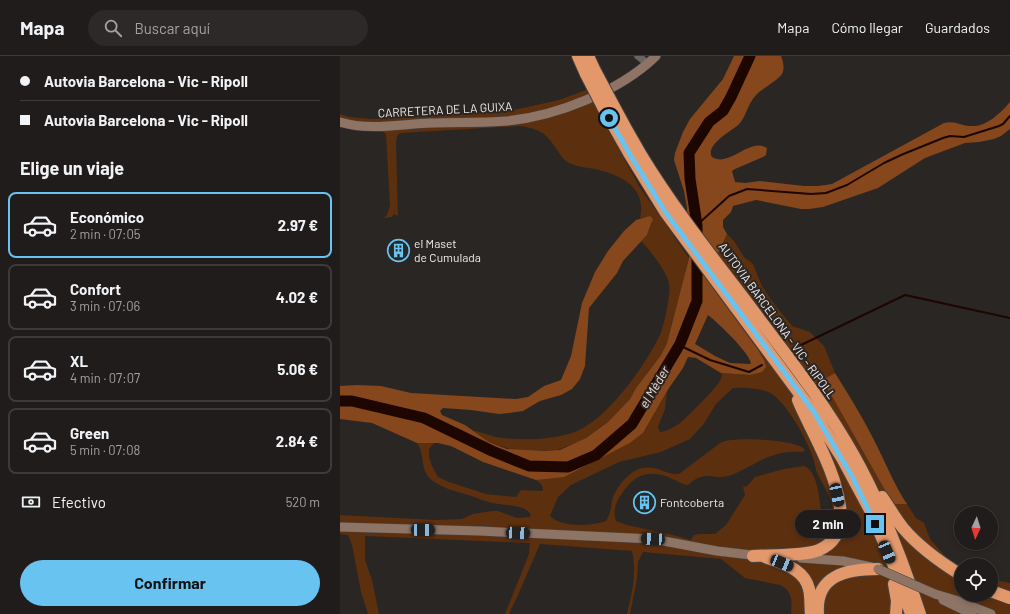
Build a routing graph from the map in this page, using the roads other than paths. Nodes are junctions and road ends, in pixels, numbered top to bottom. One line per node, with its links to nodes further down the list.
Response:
1 (578, 56): 6 (highway, AUTOVIA BARCELONA - VIC - RIPOLL)
2 (588, 56): 6 (highway, AUTOVIA BARCELONA - VIC - RIPOLL)
3 (638, 56): 5 (street)
4 (656, 56): 5 (street, CARRETERA DE LA GUIXA)
5 (648, 64): 8 (street, CARRETERA DE LA GUIXA)
6 (590, 72): 7 (highway, AUTOVIA BARCELONA - VIC - RIPOLL, bridge)
7 (607, 105): 9 (highway, AUTOVIA BARCELONA - VIC - RIPOLL); 10 (highway, AUTOVIA BARCELONA - VIC - RIPOLL)
8 (340, 122)
9 (792, 383): 12 (highway); 14 (highway, AUTOVIA BARCELONA - VIC - RIPOLL)
10 (868, 483): 16 (highway); 24 (highway, AUTOVIA BARCELONA - VIC - RIPOLL)
11 (340, 527): 12 (street)
12 (753, 556): 13 (street)
13 (765, 557): 15 (street); 20 (highway)
14 (893, 566): 22 (highway); 23 (highway, AUTOVIA BARCELONA - VIC - RIPOLL)
15 (878, 569): 18 (street, bridge); 21 (highway)
16 (954, 570)
17 (998, 594): 19 (highway)
18 (938, 595): 25 (street); 26 (street); 27 (street)
19 (1010, 598)
20 (811, 614)
21 (818, 614)
22 (896, 614)
23 (911, 614)
24 (920, 614)
25 (972, 614)
26 (981, 614)
27 (991, 614)

